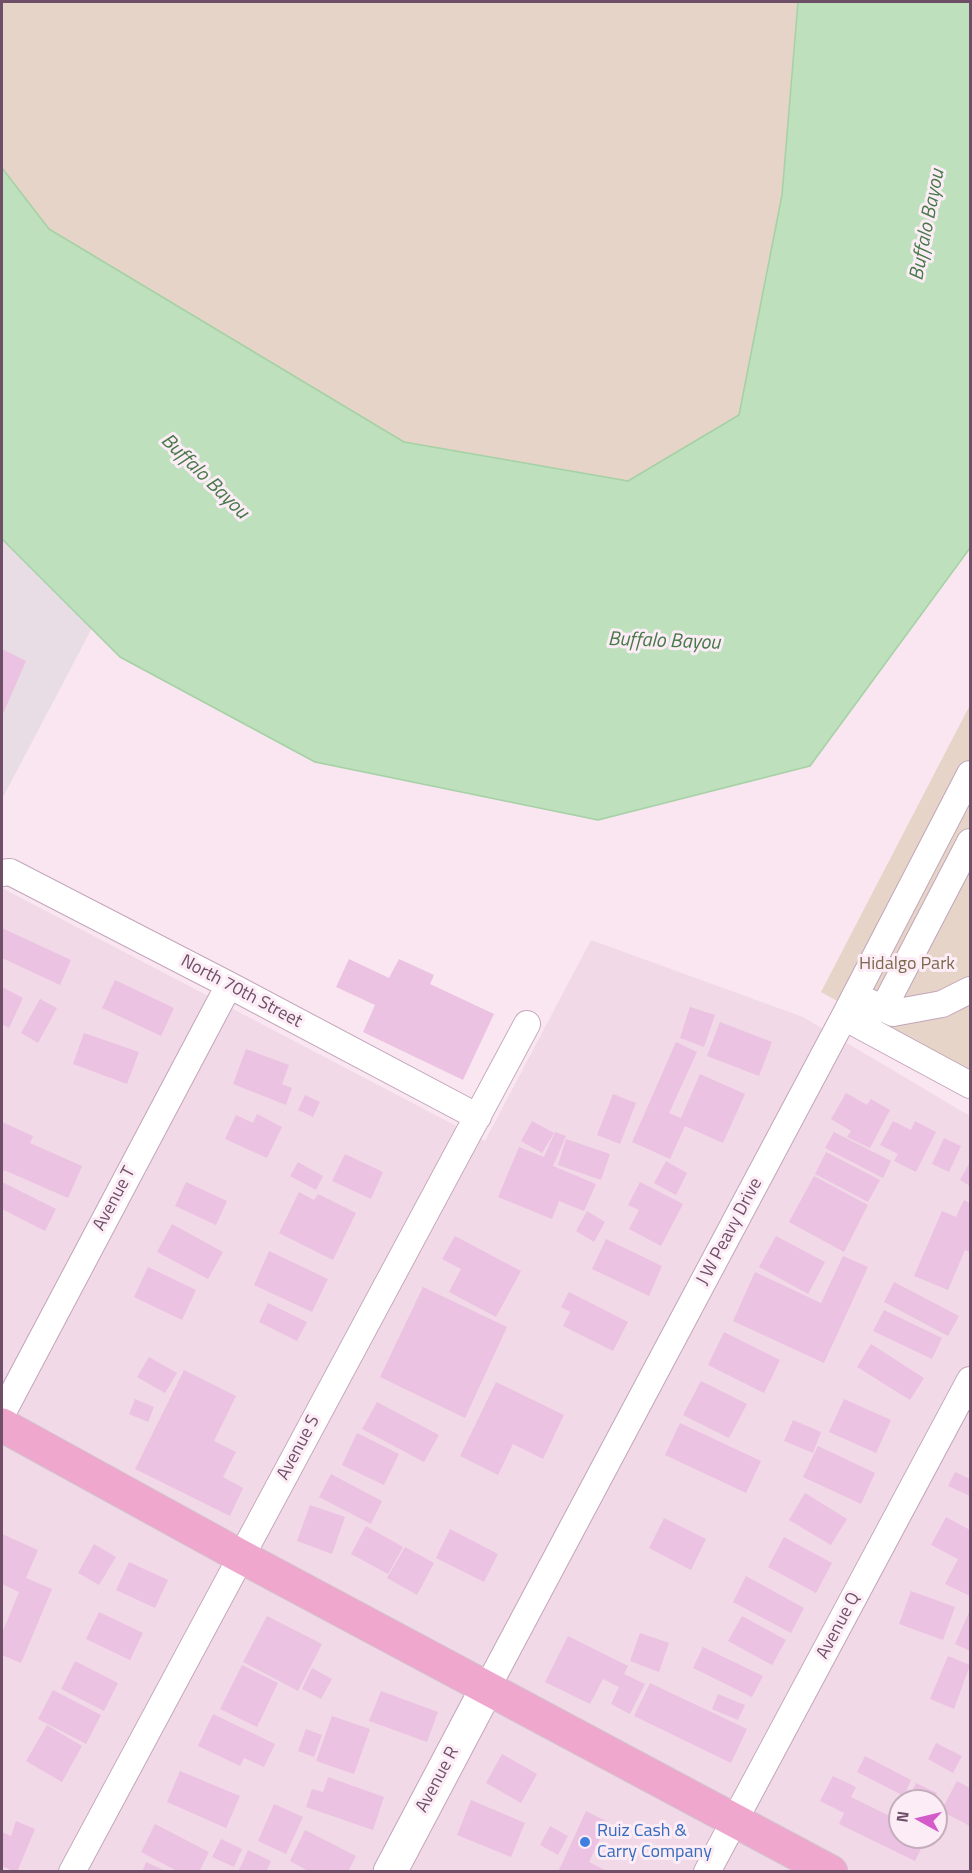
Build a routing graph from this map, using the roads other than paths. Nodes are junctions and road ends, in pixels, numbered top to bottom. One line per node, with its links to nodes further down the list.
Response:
1 (970, 774): 7 (street, J W Peavy Drive)
2 (970, 842): 4 (street)
3 (2, 873): 5 (street, North 70th Street)
4 (962, 880): 8 (street)
5 (229, 985): 11 (street, North 70th Street); 13 (street, Avenue T)
6 (970, 990): 8 (street)
7 (850, 1006): 8 (street); 10 (street); 16 (street, J W Peavy Drive)
8 (883, 1009)
9 (527, 1024): 11 (street, Avenue S)
10 (970, 1085)
11 (478, 1118): 15 (street, Avenue S)
12 (970, 1380): 17 (street, Avenue Q)
13 (2, 1414)
14 (2, 1425): 15 (main road)
15 (240, 1556): 16 (main road); 18 (street, Avenue S)
16 (487, 1688): 17 (main road); 19 (street, Avenue R)
17 (734, 1821): 20 (street, Avenue Q); 21 (main road)
18 (72, 1872)
19 (390, 1872)
20 (707, 1872)
21 (831, 1872)

